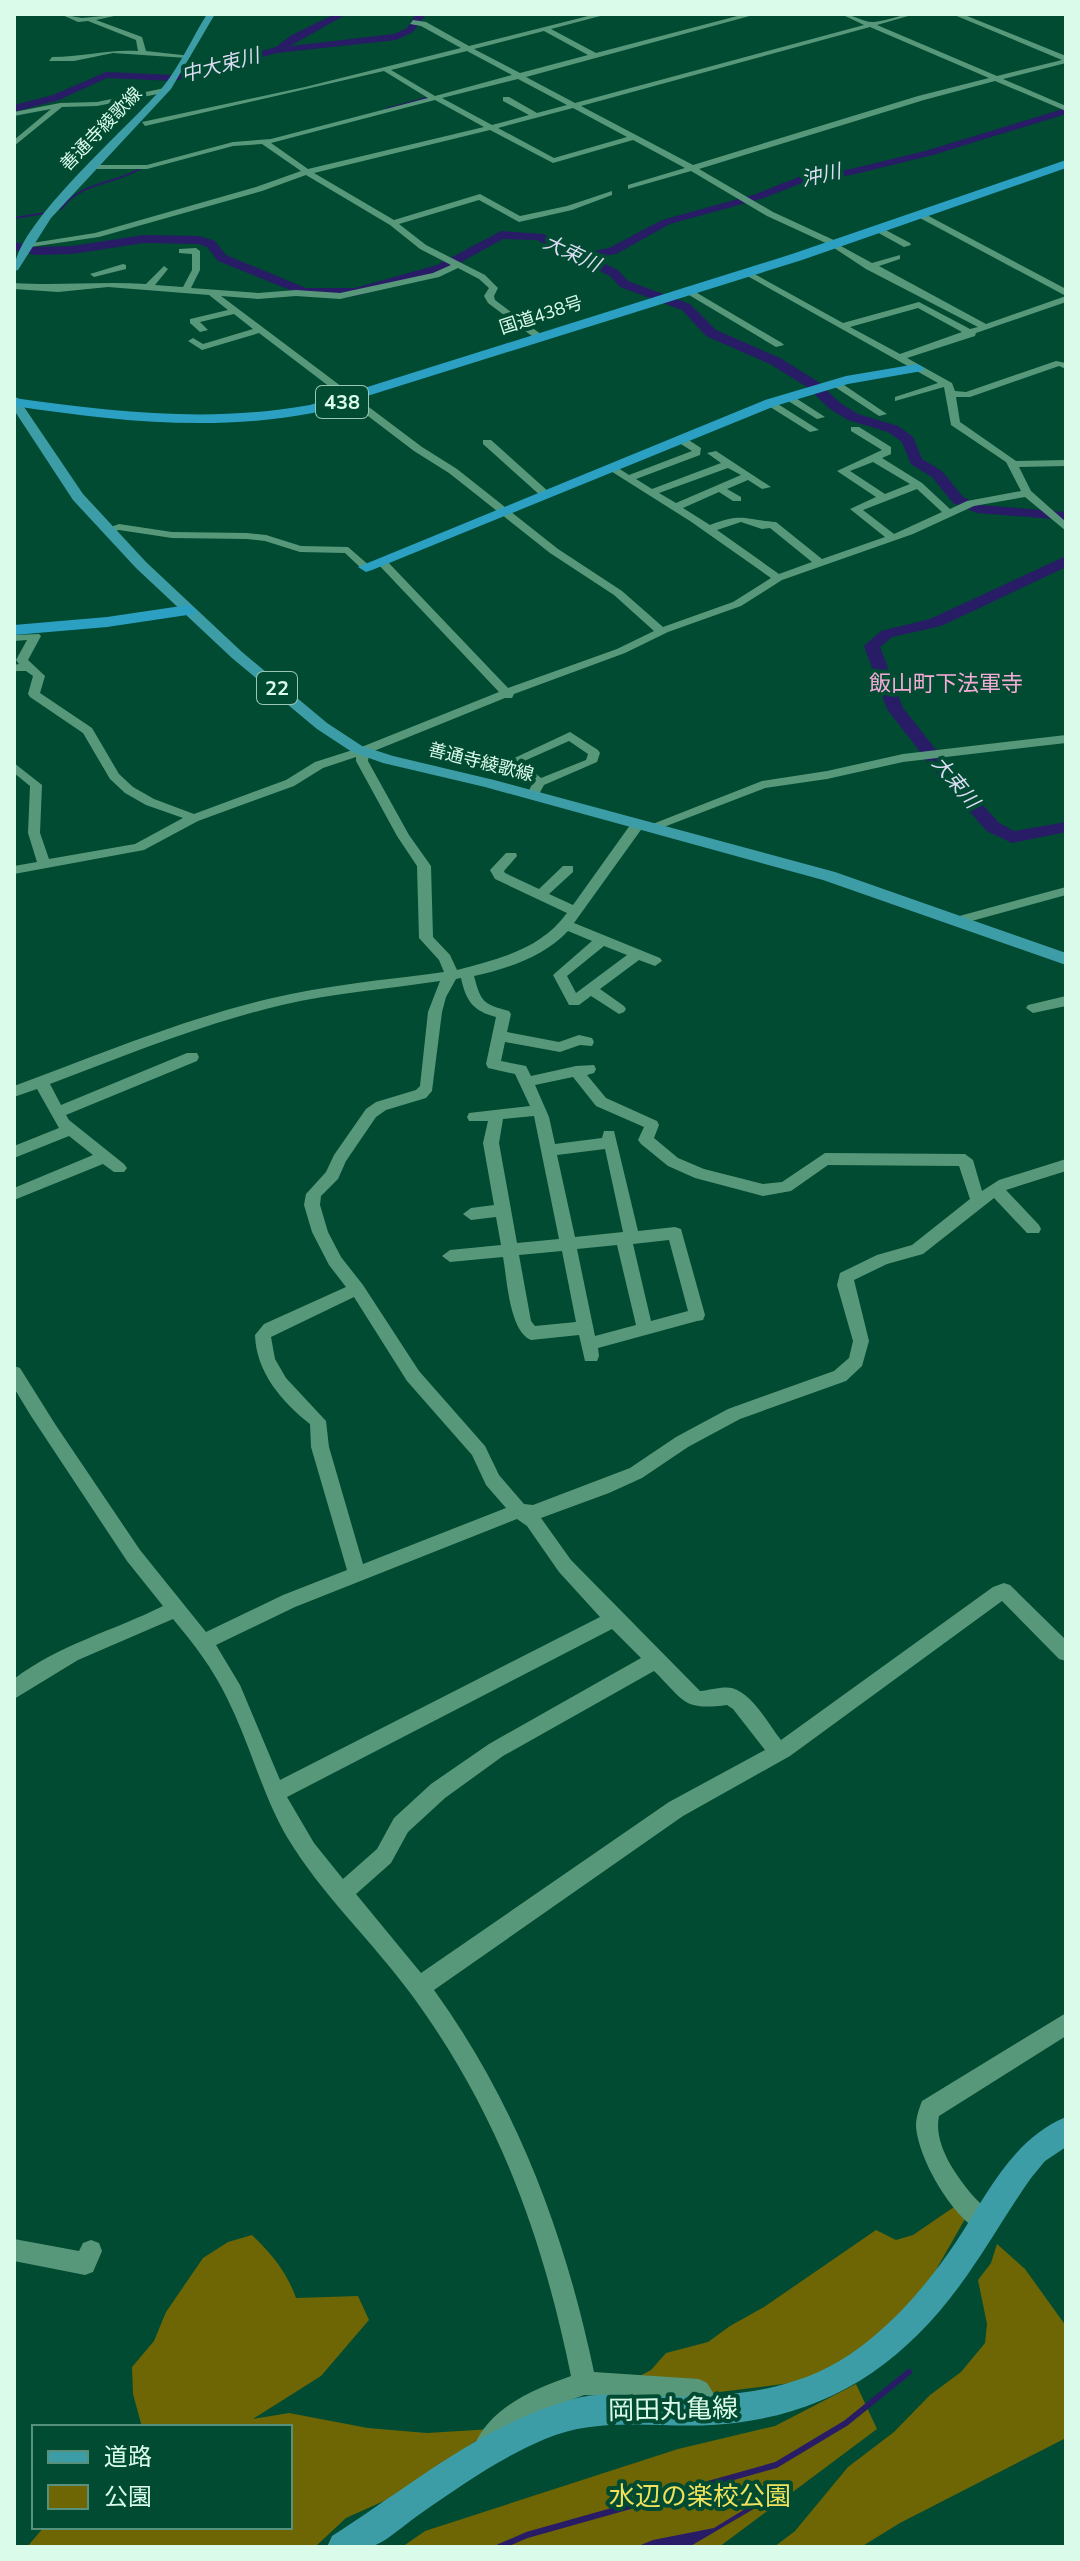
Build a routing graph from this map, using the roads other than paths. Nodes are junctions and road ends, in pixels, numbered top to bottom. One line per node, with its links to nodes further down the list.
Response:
1 (64, 14): 9 (street)
2 (119, 14): 9 (street)
3 (211, 14): 16 (main road, 善通寺綾歌線)
4 (604, 14): 12 (street)
5 (753, 14): 15 (street)
6 (845, 14): 11 (street)
7 (911, 14): 11 (street)
8 (956, 14): 18 (street)
9 (91, 20): 14 (street)
10 (414, 22): 13 (street)
11 (870, 24): 21 (street); 26 (street)
12 (543, 28): 13 (street); 15 (street)
13 (466, 49): 19 (street); 20 (street)
14 (142, 51): 16 (street); 17 (street)
15 (594, 55): 20 (street)
16 (187, 56): 22 (main road, 善通寺綾歌線)
17 (52, 59)
18 (1066, 60): 21 (street)
19 (385, 69): 23 (street); 30 (street)
20 (518, 75): 23 (street); 26 (street)
21 (998, 80): 27 (street); 37 (street)
22 (165, 90): 25 (street); 36 (main road, 善通寺綾歌線)
23 (434, 98): 31 (street); 33 (street)
24 (506, 99): 29 (street)
25 (60, 105): 28 (street); 34 (street)
26 (576, 106): 29 (street); 32 (street)
27 (1065, 108)
28 (14, 114)
29 (536, 116): 31 (street)
30 (145, 124)
31 (494, 127): 32 (street); 38 (street)
32 (634, 137): 37 (street)
33 (265, 142): 36 (street); 38 (street)
34 (14, 144)
35 (1066, 164): 41 (highway, 国道438号 / 438)
36 (92, 167): 46 (main road, 善通寺綾歌線)
37 (689, 167): 39 (street); 44 (street)
38 (307, 172): 42 (street); 46 (street)
39 (631, 187)
40 (609, 193): 42 (street)
41 (921, 215): 43 (highway, 国道438号 / 438); 62 (street)
42 (393, 223): 49 (street)
43 (878, 229): 44 (highway, 国道438号 / 438); 45 (street)
44 (834, 245): 51 (street); 54 (highway, 国道438号 / 438)
45 (886, 245)
46 (24, 250): 52 (main road, 善通寺綾歌線)
47 (182, 251): 58 (street)
48 (897, 257): 51 (street)
49 (458, 264): 60 (street); 73 (street)
50 (123, 267): 55 (street)
51 (869, 267): 69 (street)
52 (14, 268)
53 (164, 269): 57 (street)
54 (746, 273): 59 (highway, 国道438号 / 438); 68 (street)
55 (94, 278): 56 (street); 57 (street); 61 (street)
56 (14, 286)
57 (148, 287): 58 (street)
58 (186, 290): 60 (street)
59 (687, 290): 73 (highway, 国道438号 / 438); 75 (street)
60 (212, 293): 63 (street)
61 (106, 296)
62 (1066, 296): 69 (street)
63 (222, 302): 64 (street); 65 (street)
64 (193, 309)
65 (235, 311): 70 (street); 71 (street)
66 (861, 311): 67 (street)
67 (870, 317): 68 (street); 72 (street)
68 (843, 326): 76 (street)
69 (987, 328): 72 (street)
70 (262, 329): 74 (street); 82 (street)
71 (203, 330)
72 (972, 334): 76 (street)
73 (539, 337): 82 (highway, 国道438号 / 438)
74 (193, 341)
75 (779, 345)
76 (900, 357): 78 (street)
77 (1066, 366): 80 (street)
78 (917, 368): 79 (highway); 80 (street)
79 (831, 384): 81 (highway); 86 (street)
80 (948, 388): 83 (street); 98 (street)
81 (788, 397): 85 (highway); 87 (street)
82 (353, 399): 84 (highway, 国道438号 / 438); 113 (street)
83 (898, 399)
84 (14, 402): 116 (main road, 善通寺綾歌線 / 22)
85 (770, 403): 89 (street); 91 (highway)
86 (882, 414)
87 (820, 417)
88 (855, 429): 94 (street)
89 (814, 430)
90 (504, 438): 95 (street)
91 (680, 439): 99 (highway); 103 (street)
92 (712, 453): 97 (street)
93 (523, 455): 95 (street)
94 (873, 457): 104 (street); 110 (street)
95 (506, 459): 101 (street)
96 (1066, 463): 98 (street)
97 (728, 464): 102 (street); 107 (street)
98 (1014, 464): 108 (street)
99 (611, 468): 103 (street); 109 (highway)
100 (543, 471): 101 (street)
101 (525, 476): 109 (street)
102 (748, 476): 105 (street); 106 (street)
103 (630, 478): 107 (street)
104 (918, 485): 110 (street); 114 (street)
105 (766, 487)
106 (719, 488): 111 (street); 112 (street)
107 (653, 492): 112 (street)
108 (1027, 493): 114 (street); 115 (street)
109 (546, 495): 113 (highway)
110 (884, 498): 118 (street)
111 (737, 499)
112 (676, 507): 117 (street)
113 (505, 511): 120 (highway); 124 (street)
114 (949, 513): 118 (street)
115 (1066, 528)
116 (108, 530): 120 (street); 122 (main road, 善通寺綾歌線 / 22)
117 (708, 530): 119 (street); 121 (street)
118 (893, 538): 119 (street)
119 (820, 563): 121 (street)
120 (374, 564): 127 (street)
121 (778, 578): 124 (street)
122 (186, 607): 123 (highway); 129 (main road, 善通寺綾歌線 / 22)
123 (14, 627)
124 (661, 631): 127 (street)
125 (14, 638): 126 (street)
126 (20, 668): 132 (street)
127 (508, 695): 129 (street)
128 (1066, 739): 133 (street)
129 (363, 751): 131 (main road, 善通寺綾歌線 / 22); 132 (street); 147 (street)
130 (14, 767): 135 (street)
131 (536, 789): 131 (street); 133 (main road, 善通寺綾歌線 / 22)
132 (194, 818): 135 (street)
133 (644, 826): 140 (street); 141 (main road, 善通寺綾歌線 / 22)
134 (511, 856): 139 (street)
135 (44, 863): 137 (street)
136 (568, 869): 139 (street)
137 (14, 870)
138 (1066, 891): 141 (street)
139 (540, 895): 140 (street)
140 (576, 912): 142 (street)
141 (957, 921): 145 (main road, 善通寺綾歌線 / 22)
142 (566, 925): 143 (street); 147 (street)
143 (602, 940): 144 (street); 148 (street)
144 (637, 954): 146 (street); 148 (street)
145 (1066, 959)
146 (655, 961)
147 (459, 973): 152 (street); 155 (street); 178 (street)
148 (591, 989): 151 (street)
149 (1066, 1001): 150 (street)
150 (1033, 1007)
151 (619, 1009)
152 (499, 1036): 153 (street); 156 (street)
153 (587, 1042)
154 (192, 1057): 159 (street)
155 (41, 1082): 157 (street); 159 (street)
156 (527, 1082): 158 (street); 170 (street)
157 (14, 1092)
158 (539, 1110): 160 (street); 163 (street)
159 (57, 1113): 162 (street)
160 (496, 1115): 161 (street); 171 (street)
161 (474, 1117)
162 (70, 1130): 164 (street); 165 (street)
163 (549, 1150): 174 (street); 175 (street)
164 (14, 1152)
165 (104, 1157): 167 (street); 169 (street)
166 (1066, 1165): 168 (street)
167 (119, 1168)
168 (996, 1190): 170 (street); 173 (street)
169 (14, 1194)
170 (978, 1201): 182 (street)
171 (503, 1210): 172 (street); 176 (street)
172 (471, 1214)
173 (1033, 1229)
174 (628, 1238): 175 (street); 179 (street); 179 (street)
175 (568, 1244): 176 (street); 180 (street)
176 (510, 1250): 177 (street); 180 (street)
177 (450, 1256)
178 (357, 1289): 182 (street); 183 (street)
179 (645, 1329): 180 (street)
180 (588, 1343)
181 (14, 1373): 184 (street)
182 (519, 1511): 183 (street); 185 (street)
183 (357, 1573): 186 (street)
184 (174, 1609): 186 (street); 189 (street)
185 (614, 1619): 188 (street); 191 (street)
186 (204, 1642): 191 (street)
187 (1066, 1653): 190 (street)
188 (656, 1660): 190 (street); 192 (street)
189 (14, 1690)
190 (779, 1752): 193 (street)
191 (277, 1792): 192 (street)
192 (342, 1893): 193 (street)
193 (420, 1987): 199 (street)
194 (1066, 2024): 196 (street)
195 (1066, 2131): 196 (main road, 岡田丸亀線)
196 (985, 2223): 200 (main road, 岡田丸亀線)
197 (14, 2250): 198 (street)
198 (91, 2251)
199 (584, 2383): 200 (street); 201 (street)
200 (707, 2412): 201 (main road, 岡田丸亀線)
201 (478, 2460): 202 (main road, 岡田丸亀線)
202 (374, 2538): 203 (main road, 岡田丸亀線)
203 (343, 2547)

